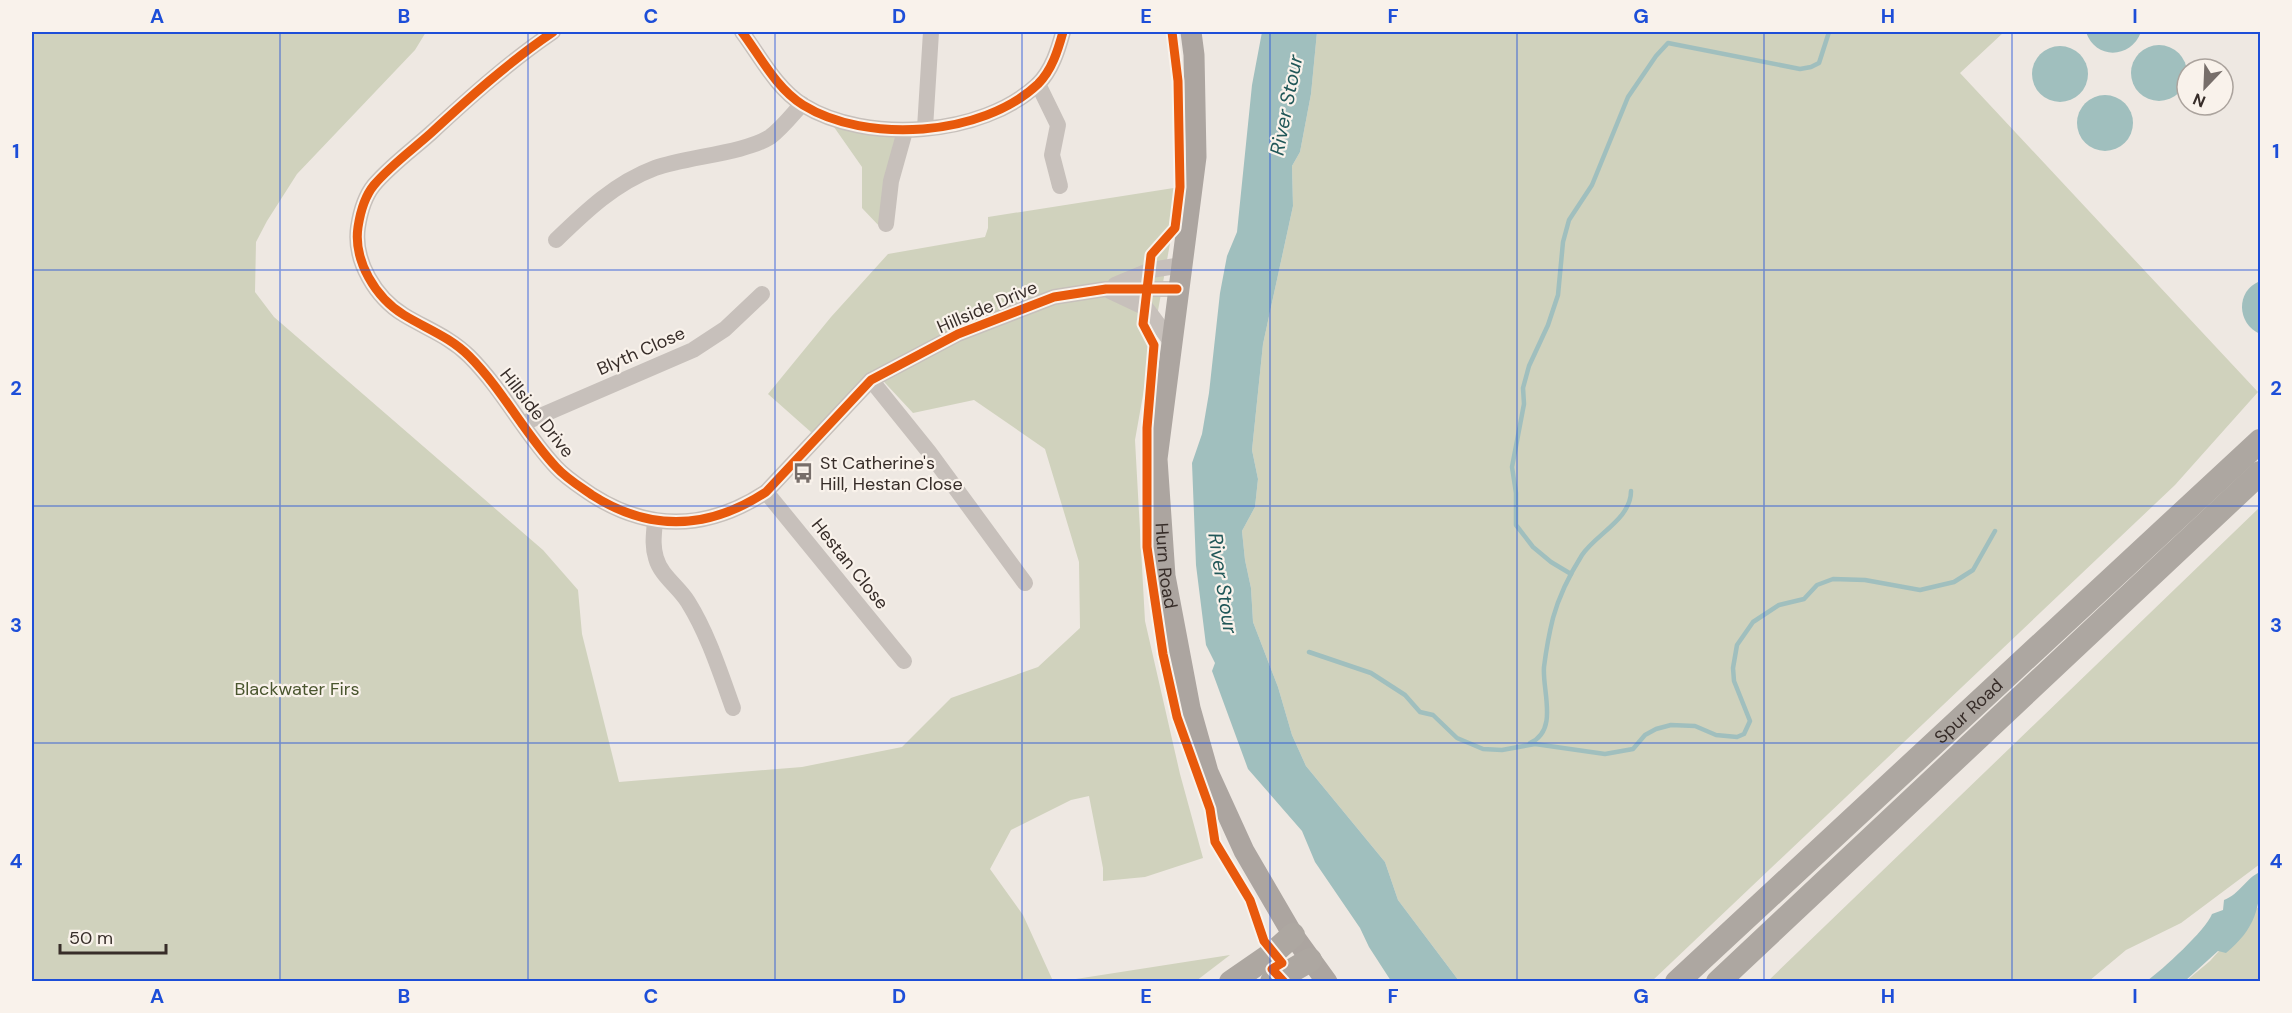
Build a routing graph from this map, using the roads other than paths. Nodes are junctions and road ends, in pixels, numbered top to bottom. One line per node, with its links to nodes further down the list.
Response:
1 (553, 32): 19 (street, Hillside Drive)
2 (742, 32): 7 (street)
3 (931, 32): 8 (street)
4 (1063, 32): 6 (street)
5 (1191, 32): 13 (main road, Hurn Road)
6 (1038, 84): 8 (street); 10 (street)
7 (802, 104): 9 (street); 12 (street)
8 (925, 128): 9 (street)
9 (905, 131): 11 (street)
10 (1060, 186)
11 (886, 224)
12 (556, 240)
13 (1182, 265): 14 (street, Hillside Drive); 15 (main road, Hurn Road)
14 (1106, 289): 15 (street, Hillside Drive); 17 (street); 18 (street, Hillside Drive)
15 (1178, 290): 17 (main road, Hurn Road)
16 (762, 294): 19 (street, Blyth Close)
17 (1172, 343): 27 (main road, Hurn Road)
18 (871, 380): 22 (street, Hillside Drive); 24 (street)
19 (524, 423): 23 (street, Hillside Drive)
20 (2260, 441): 32 (highway, Spur Road)
21 (2260, 473): 33 (highway, Spur Road)
22 (766, 492): 23 (street, Hillside Drive); 25 (street, Hestan Close)
23 (655, 521): 26 (street)
24 (1024, 584)
25 (904, 662)
26 (733, 708)
27 (1293, 935): 28 (main road, Hurn Road); 29 (highway)
28 (1310, 960): 29 (highway); 31 (main road, Hurn Road)
29 (1271, 978): 30 (highway)
30 (1231, 981)
31 (1327, 981)
32 (1677, 981)
33 (1718, 981)

